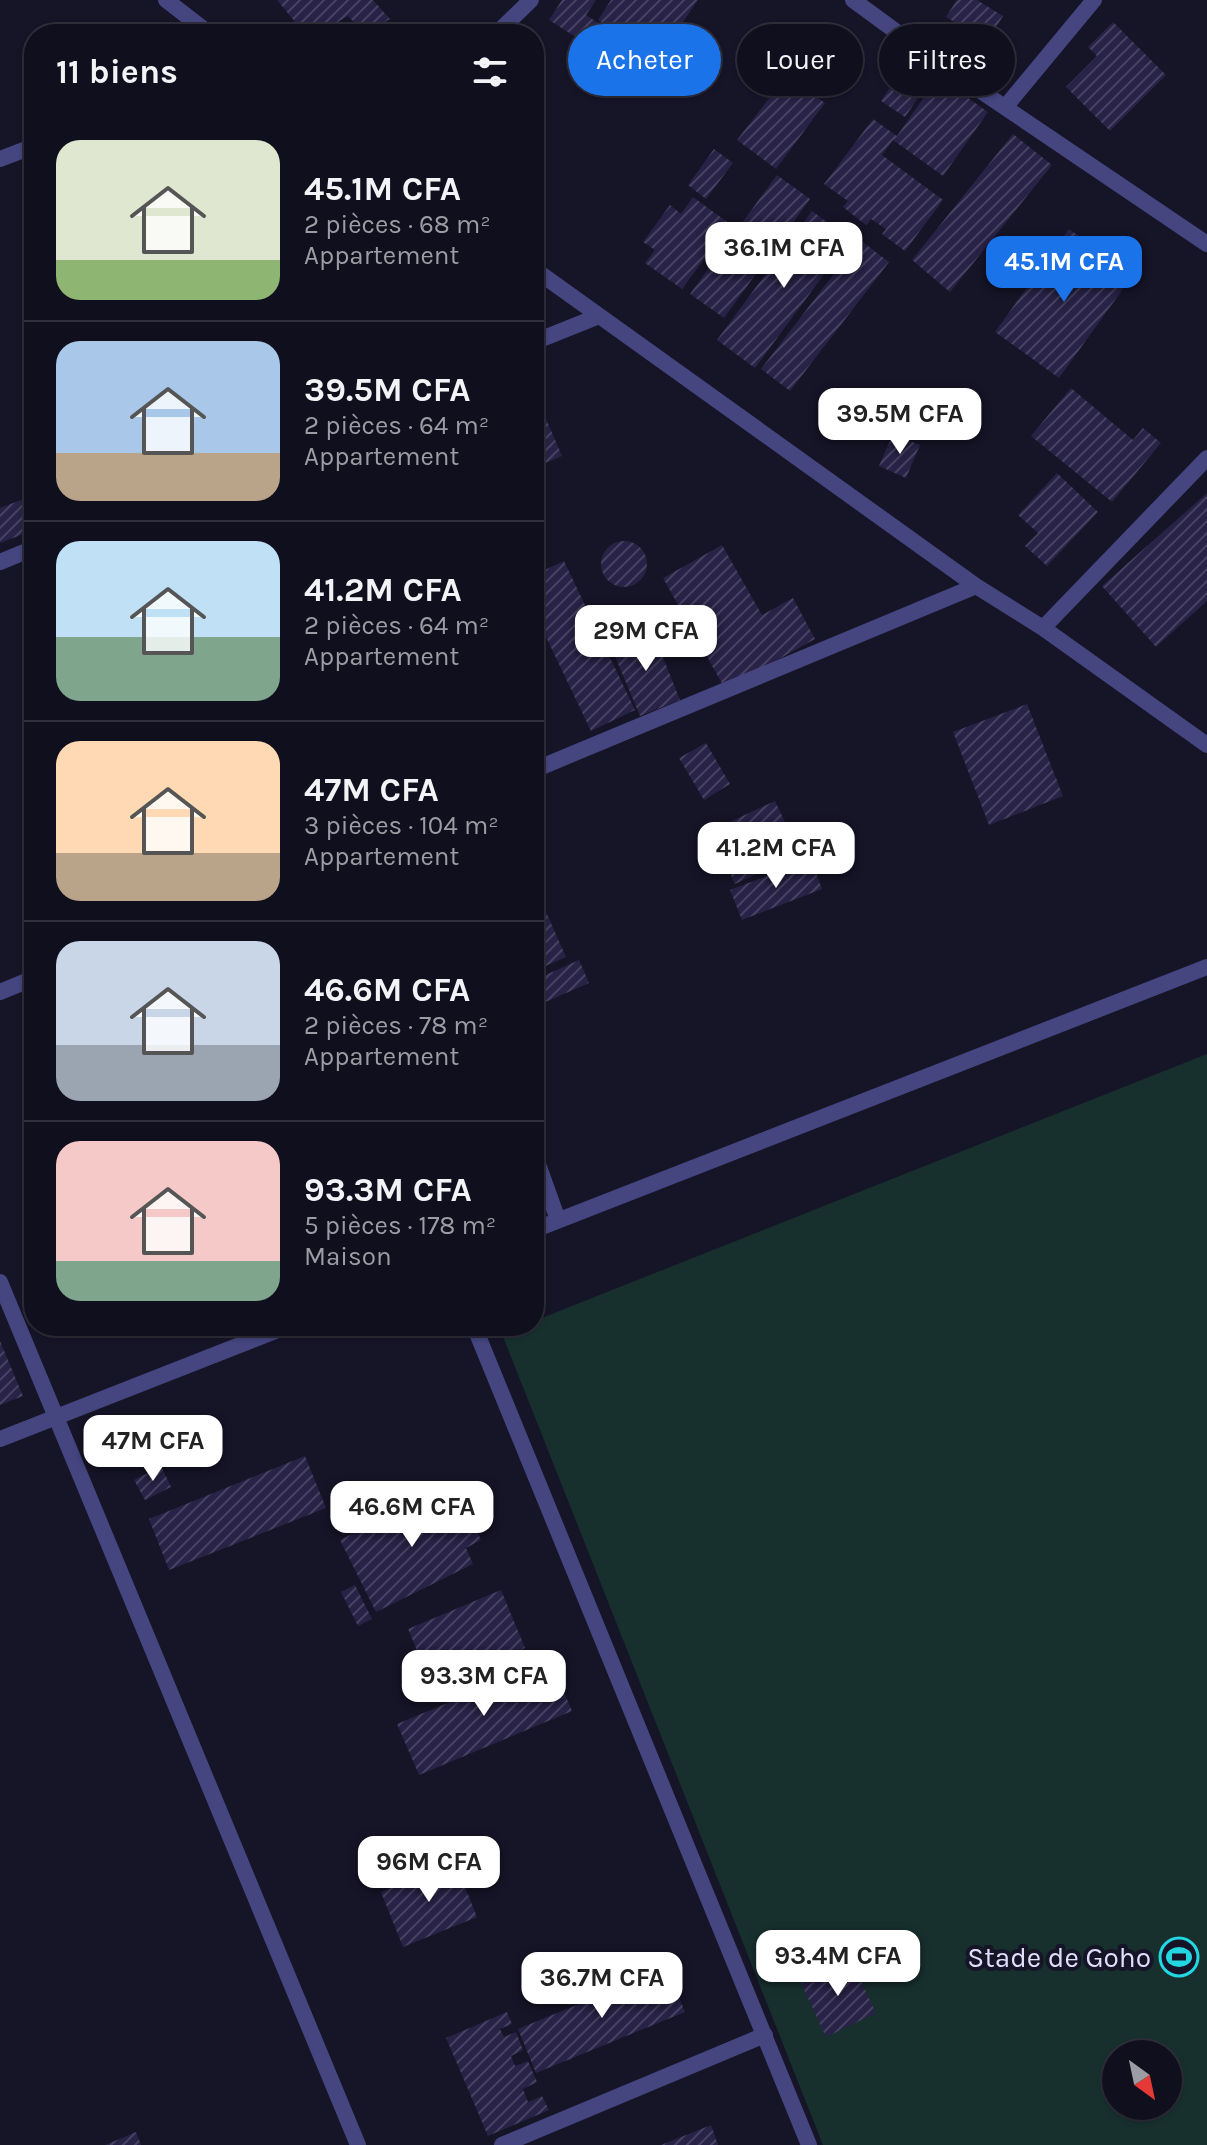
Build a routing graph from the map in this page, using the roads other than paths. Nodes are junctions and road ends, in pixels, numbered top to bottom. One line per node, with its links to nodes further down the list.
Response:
1 (166, 0): 5 (street)
2 (531, 0): 6 (street)
3 (853, 0): 7 (street)
4 (1094, 0): 7 (street)
5 (197, 24)
6 (506, 24)
7 (1006, 106): 10 (street)
8 (24, 150): 9 (street)
9 (0, 159)
10 (1207, 244)
11 (544, 276): 12 (street)
12 (599, 316): 13 (street); 17 (street)
13 (544, 338)
14 (1207, 458): 18 (street)
15 (24, 552): 16 (street)
16 (0, 562)
17 (976, 586): 18 (street); 20 (street)
18 (1043, 628): 19 (street)
19 (1207, 745)
20 (544, 766)
21 (1207, 967): 25 (street)
22 (24, 982): 23 (street)
23 (0, 992)
24 (544, 1181): 25 (street)
25 (558, 1220): 26 (street)
26 (544, 1226)
27 (0, 1282): 30 (street)
28 (263, 1336): 30 (street)
29 (478, 1336): 32 (street)
30 (56, 1417): 31 (street); 33 (street)
31 (0, 1439)
32 (765, 2035): 34 (street); 35 (street)
33 (358, 2145)
34 (502, 2145)
35 (809, 2145)

